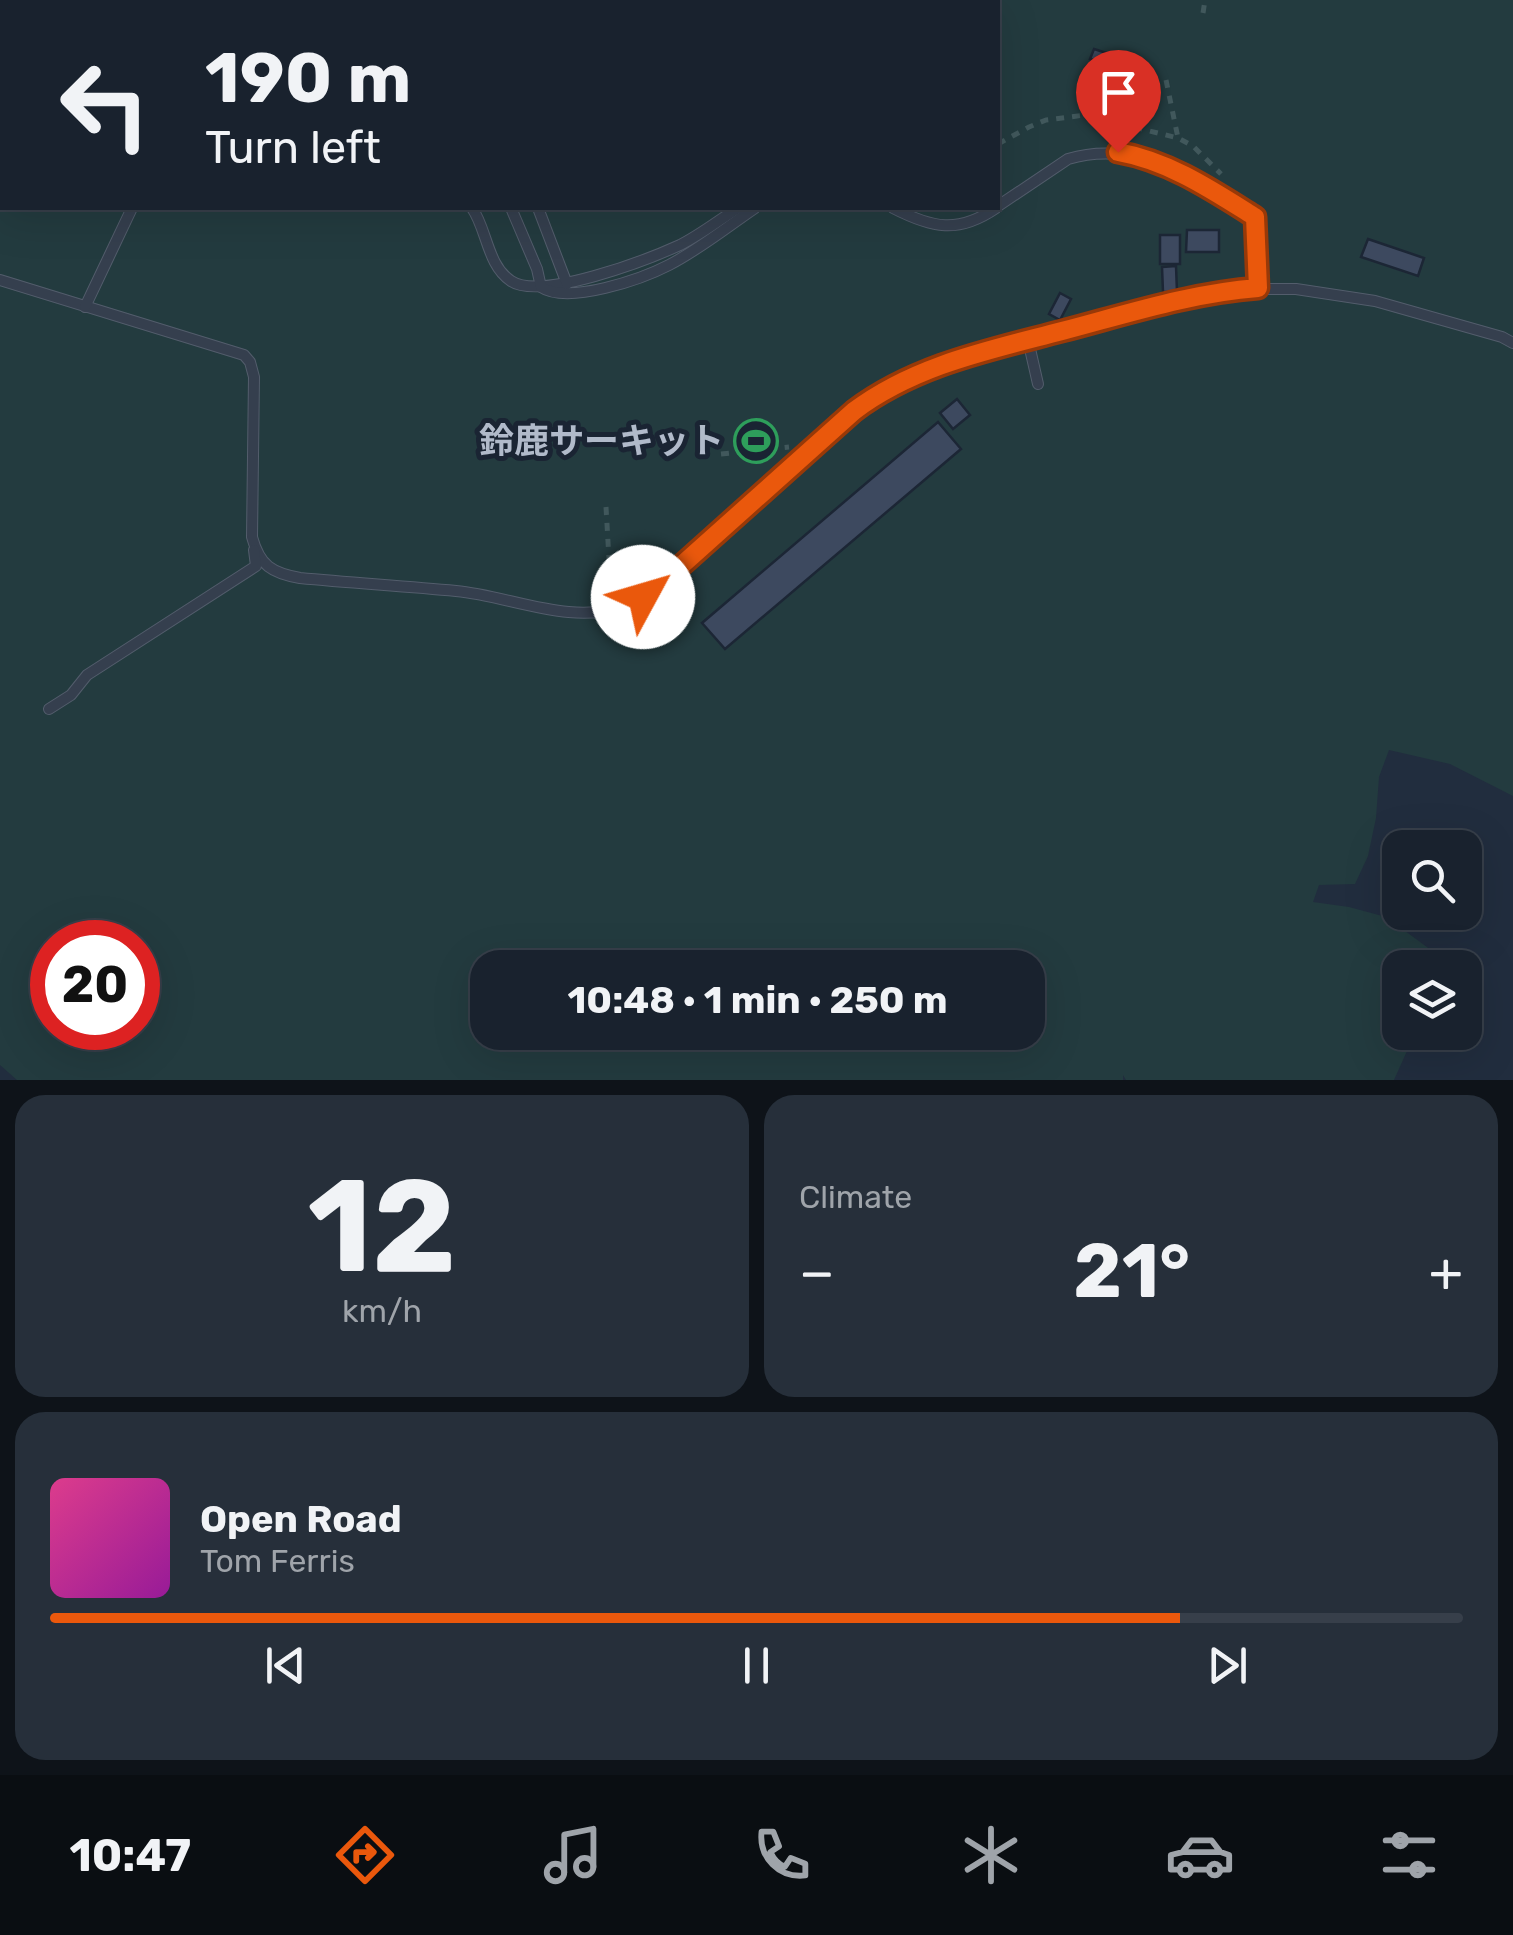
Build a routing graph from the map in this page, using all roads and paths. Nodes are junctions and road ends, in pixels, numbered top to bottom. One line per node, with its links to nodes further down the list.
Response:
1 (1206, 0): 2 (path)
2 (1203, 13)
3 (1166, 80): 4 (path)
4 (1178, 138)
5 (1000, 205): 17 (lane)
6 (131, 210): 18 (lane)
7 (473, 210): 16 (lane)
8 (512, 210): 16 (lane)
9 (539, 210): 15 (lane)
10 (735, 210): 15 (lane)
11 (752, 210): 16 (lane)
12 (897, 210): 13 (lane)
13 (992, 210)
14 (0, 280): 18 (lane)
15 (568, 284): 16 (lane)
16 (542, 287)
17 (1258, 288): 19 (lane); 20 (lane)
18 (85, 307): 25 (lane)
19 (1028, 340): 21 (lane); 25 (lane)
20 (1513, 342)
21 (1038, 384)
22 (798, 446): 23 (path)
23 (721, 454)
24 (606, 508): 26 (path)
25 (254, 544): 27 (lane)
26 (611, 601)
27 (49, 710)

